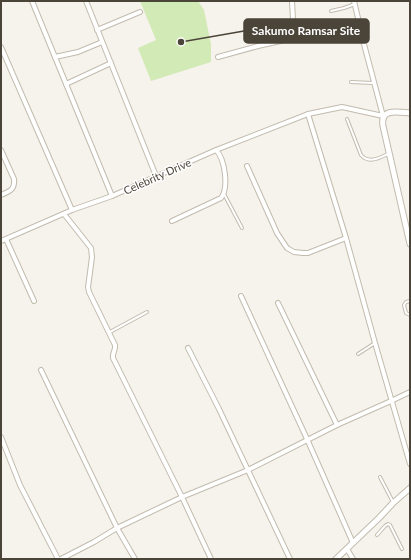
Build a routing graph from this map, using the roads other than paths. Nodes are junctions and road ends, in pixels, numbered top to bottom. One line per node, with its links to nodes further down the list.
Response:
1 (32, 1): 10 (street)
2 (86, 1): 7 (street)
3 (292, 1): 11 (street)
4 (354, 3): 5 (lane); 14 (street)
5 (331, 10)
6 (140, 12): 7 (street)
7 (97, 30): 8 (street)
8 (102, 42): 10 (street); 12 (street)
9 (1, 47): 28 (street)
10 (55, 57): 15 (street)
11 (218, 57)
12 (111, 63): 15 (street); 24 (street)
13 (351, 82): 14 (lane)
14 (374, 83): 18 (street)
15 (66, 84): 27 (street)
16 (410, 113): 18 (street)
17 (308, 114): 18 (street, Celebrity Drive); 21 (street, Celebrity Drive); 32 (street)
18 (383, 116): 22 (street)
19 (347, 120): 22 (lane)
20 (1, 150): 26 (street)
21 (216, 150): 24 (street, Celebrity Drive); 25 (street)
22 (390, 154): 35 (street)
23 (247, 166): 32 (street)
24 (156, 176): 27 (street, Celebrity Drive)
25 (224, 194): 30 (street); 31 (lane)
26 (1, 195)
27 (112, 196): 28 (street, Celebrity Drive)
28 (72, 210): 29 (street, Celebrity Drive)
29 (64, 214): 33 (street, Celebrity Drive); 42 (street)
30 (172, 221)
31 (242, 228)
32 (346, 238): 43 (street)
33 (6, 239): 34 (street, Celebrity Drive); 38 (street)
34 (1, 241)
35 (410, 244)
36 (241, 296): 51 (street)
37 (410, 300): 41 (lane)
38 (34, 301)
39 (278, 303): 49 (street)
40 (147, 312): 42 (lane)
41 (410, 315)
42 (109, 332): 57 (street)
43 (375, 343): 45 (lane); 48 (street)
44 (188, 348): 54 (street)
45 (358, 354)
46 (41, 370): 61 (street)
47 (410, 392): 48 (street)
48 (391, 401): 49 (street); 53 (street)
49 (337, 425): 51 (street)
50 (1, 437): 52 (street)
51 (308, 439): 54 (street); 63 (street)
52 (2, 443): 66 (street)
53 (410, 464)
54 (248, 470): 57 (street); 70 (street)
55 (380, 476): 58 (lane)
56 (410, 488): 58 (street)
57 (182, 497): 61 (street); 69 (street)
58 (393, 503): 59 (street)
59 (379, 518): 60 (lane); 63 (street)
60 (385, 526): 62 (lane); 65 (lane)
61 (117, 528): 67 (street); 68 (street)
62 (377, 535)
63 (353, 543): 64 (street)
64 (348, 549): 71 (street); 72 (street)
65 (402, 549)
66 (58, 559)
67 (61, 559)
68 (136, 559)
69 (211, 559)
70 (290, 559)
71 (336, 559)
72 (353, 559)

